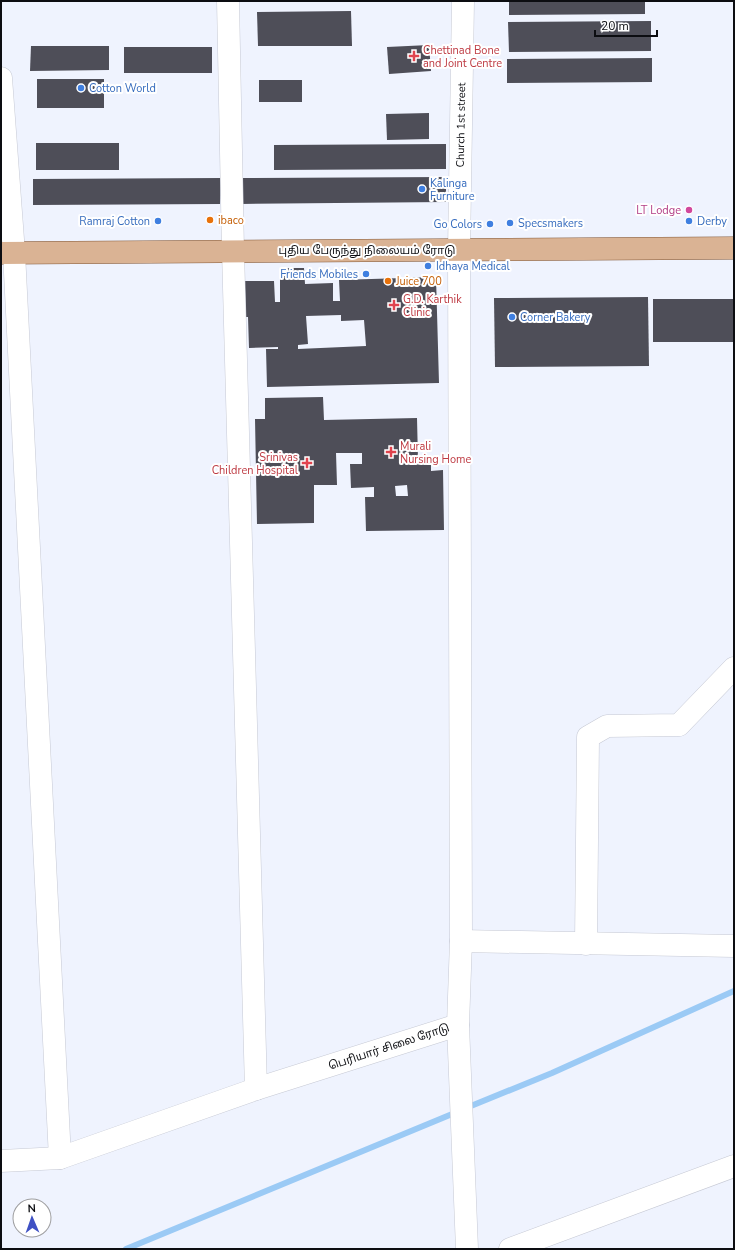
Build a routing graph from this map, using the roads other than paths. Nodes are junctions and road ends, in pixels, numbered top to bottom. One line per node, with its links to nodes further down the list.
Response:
1 (228, 1): 6 (street)
2 (463, 1): 5 (street, Church 1st street)
3 (1, 78): 7 (street)
4 (734, 248): 5 (main road, புதிய பேருந்து நிலையம் ரோடு)
5 (459, 250): 6 (main road, புதிய பேருந்து நிலையம் ரோடு); 9 (street, Church 1st street)
6 (233, 251): 7 (main road, புதிய பேருந்து நிலையம் ரோடு); 13 (street)
7 (8, 253): 14 (street)
8 (734, 668): 10 (street)
9 (461, 941): 10 (street); 12 (street, பெரியார் சிலை ரோடு)
10 (586, 944): 11 (street)
11 (734, 946)
12 (458, 1025): 13 (street, பெரியார் சிலை ரோடு); 17 (street)
13 (256, 1090): 14 (street, பெரியார் சிலை ரோடு)
14 (60, 1158): 15 (street, பெரியார் சிலை ரோடு)
15 (1, 1161)
16 (734, 1166): 18 (street)
17 (468, 1249)
18 (510, 1249)

